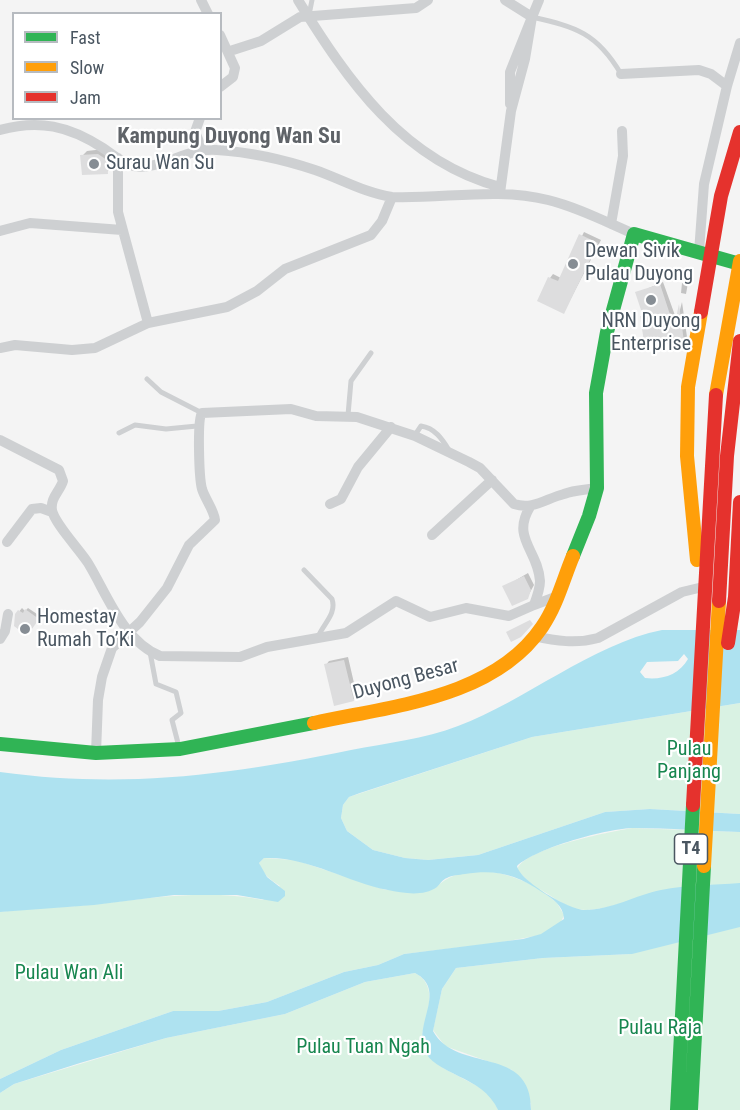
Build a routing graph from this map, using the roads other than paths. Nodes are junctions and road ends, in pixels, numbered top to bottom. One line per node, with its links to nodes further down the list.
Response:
1 (298, 0): 6 (street)
2 (312, 0): 6 (lane)
3 (428, 0): 6 (street)
4 (505, 0): 7 (street)
5 (539, 0): 7 (street)
6 (308, 16): 10 (street); 20 (street)
7 (532, 17): 11 (lane); 20 (street)
8 (222, 38): 10 (street)
9 (740, 43): 13 (street)
10 (230, 51): 12 (street)
11 (621, 74): 13 (street)
12 (222, 85)
13 (727, 86): 26 (street)
14 (199, 120): 18 (street)
15 (0, 130): 19 (street)
16 (622, 131): 22 (street)
17 (740, 132): 26 (main road)
18 (202, 149): 19 (street); 21 (street)
19 (118, 158): 23 (street)
20 (500, 190): 21 (street); 22 (street)
21 (392, 197): 28 (street)
22 (611, 224): 25 (street)
23 (122, 230): 24 (street); 28 (street)
24 (0, 231)
25 (634, 234): 26 (main road); 40 (main road, Duyong Besar)
26 (704, 254): 27 (main road); 46 (main road)
27 (740, 263): 46 (main road, T4)
28 (148, 323): 30 (street)
29 (740, 341): 47 (main road, T4)
30 (0, 348)
31 (371, 353): 34 (lane)
32 (147, 379): 33 (lane)
33 (202, 412): 34 (street); 35 (street)
34 (348, 415): 36 (street)
35 (197, 426): 37 (lane); 54 (street)
36 (391, 427): 39 (street); 42 (street)
37 (119, 433)
38 (0, 440): 44 (street)
39 (492, 480): 43 (street); 45 (street)
40 (597, 488): 43 (street); 51 (main road, Duyong Besar)
41 (740, 502): 47 (main road)
42 (330, 504)
43 (530, 507): 52 (street)
44 (52, 512): 48 (street); 54 (street)
45 (432, 535)
46 (702, 540): 62 (main road, T4)
47 (730, 540): 63 (main road, T4)
48 (7, 542)
49 (304, 570): 57 (lane)
50 (740, 584): 55 (street)
51 (558, 596): 52 (street); 55 (main road, Duyong Besar)
52 (534, 605): 57 (street)
53 (8, 614): 56 (street)
54 (130, 632): 58 (street); 61 (street)
55 (534, 636): 60 (main road, Duyong Besar)
56 (0, 639)
57 (317, 639): 58 (street)
58 (150, 652): 60 (lane)
59 (0, 744): 61 (main road, Duyong Besar)
60 (180, 749): 61 (main road, Duyong Besar)
61 (96, 753)
62 (676, 1110)
63 (691, 1110)

